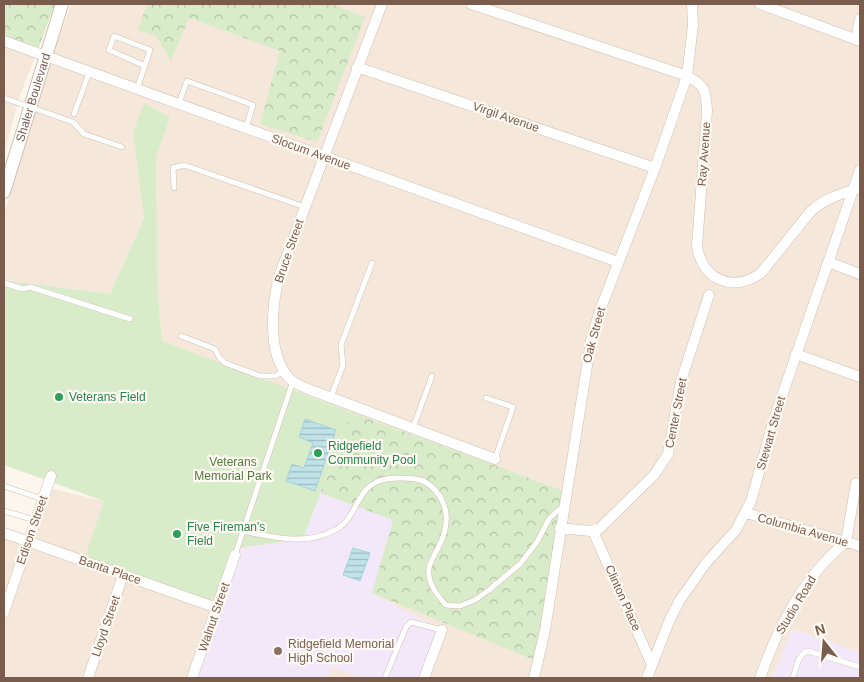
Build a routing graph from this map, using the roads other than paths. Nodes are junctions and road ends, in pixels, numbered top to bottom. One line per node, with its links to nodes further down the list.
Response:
1 (62, 4): 9 (street, Shaler Boulevard)
2 (382, 4): 11 (street, Bruce Street)
3 (471, 4): 13 (street, Ray Avenue)
4 (692, 4): 13 (street, Oak Street)
5 (766, 5): 7 (street)
6 (860, 19): 7 (street)
7 (858, 40)
8 (4, 41): 9 (street, Slocum Avenue)
9 (45, 57): 12 (street, Slocum Avenue); 17 (street, Shaler Boulevard)
10 (145, 66): 10 (lane); 14 (lane)
11 (357, 67): 21 (street, Bruce Street); 22 (street, Virgil Avenue)
12 (89, 73): 14 (street, Slocum Avenue); 18 (lane)
13 (687, 76): 22 (street, Oak Street); 25 (street, Ray Avenue)
14 (137, 90): 16 (street, Slocum Avenue)
15 (4, 98): 17 (lane)
16 (178, 105): 19 (street, Slocum Avenue); 19 (lane)
17 (30, 106): 20 (lane); 26 (street, Shaler Boulevard)
18 (74, 114)
19 (246, 129): 21 (street, Slocum Avenue)
20 (122, 147)
21 (323, 156): 27 (street, Bruce Street); 28 (street, Slocum Avenue)
22 (655, 168): 28 (street, Oak Street)
23 (860, 170): 25 (street, Stewart Street)
24 (174, 188): 27 (lane)
25 (857, 189): 29 (street, Stewart Street)
26 (4, 192)
27 (305, 207): 37 (street, Bruce Street)
28 (618, 262): 49 (street, Oak Street)
29 (828, 262): 31 (street); 36 (street, Stewart Street)
30 (372, 263): 41 (lane)
31 (860, 274)
32 (4, 283): 34 (lane)
33 (709, 295): 55 (street, Center Street)
34 (130, 319)
35 (181, 336): 37 (lane)
36 (796, 354): 39 (street); 51 (street, Stewart Street)
37 (285, 371): 40 (street, Bruce Street)
38 (432, 376): 43 (lane)
39 (860, 378)
40 (293, 381): 41 (street, Bruce Street); 54 (lane)
41 (330, 398): 43 (street, Bruce Street)
42 (486, 398): 44 (lane)
43 (413, 428): 44 (street, Bruce Street)
44 (495, 459)
45 (51, 476): 48 (street, Edison Street)
46 (856, 483): 58 (street)
47 (4, 486): 48 (lane)
48 (42, 500): 52 (street, Edison Street)
49 (564, 506): 53 (street, Oak Street); 54 (lane)
50 (4, 511): 52 (lane)
51 (746, 513): 58 (street, Columbia Avenue); 65 (street, Stewart Street)
52 (35, 520): 57 (street, Edison Street)
53 (560, 528): 55 (street); 71 (street, Oak Street)
54 (242, 531): 60 (lane)
55 (593, 531): 65 (street, Clinton Place)
56 (4, 532): 57 (street, Banta Place)
57 (28, 541): 61 (street, Banta Place); 63 (street, Edison Street)
58 (846, 542): 59 (street, Columbia Avenue); 73 (street, Studio Road)
59 (860, 546)
60 (235, 555): 62 (street, Walnut Street)
61 (123, 575): 62 (street, Banta Place); 67 (street, Lloyd Street)
62 (217, 608): 68 (street, Walnut Street)
63 (4, 612)
64 (442, 630): 69 (lane); 70 (street)
65 (652, 665): 72 (street, Stewart Street)
66 (860, 667): 74 (lane)
67 (88, 678)
68 (192, 678)
69 (385, 678)
70 (424, 678)
71 (534, 678)
72 (648, 678)
73 (760, 678)
74 (793, 678)

